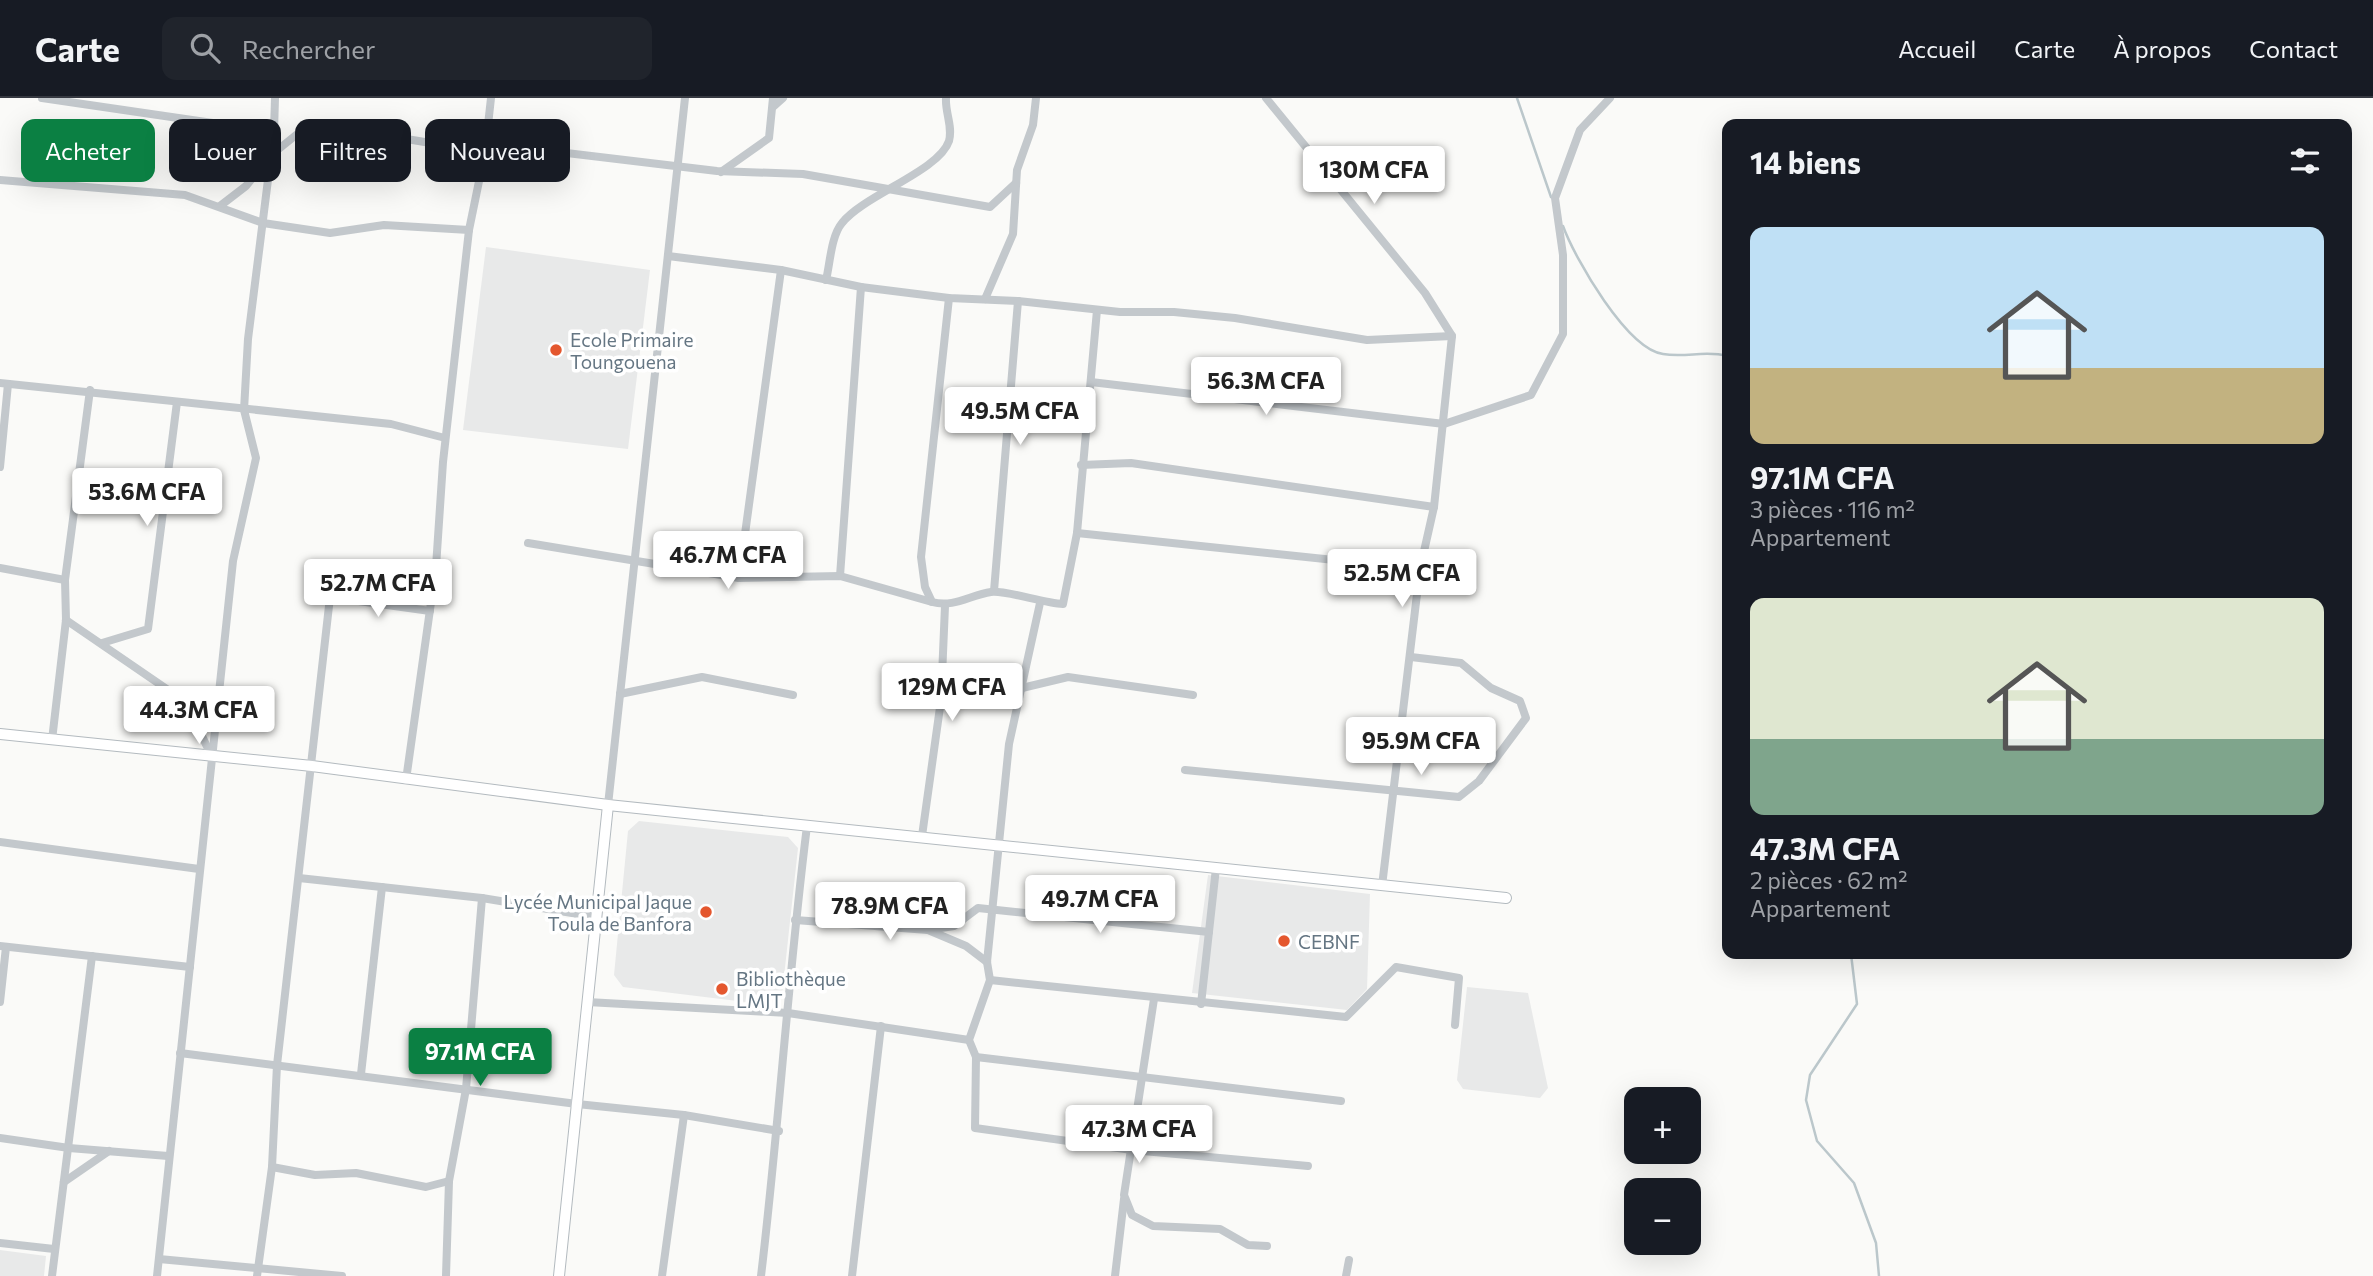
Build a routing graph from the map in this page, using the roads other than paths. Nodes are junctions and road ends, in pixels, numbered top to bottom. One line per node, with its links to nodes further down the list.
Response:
1 (42, 98): 11 (street)
2 (275, 98): 12 (street)
3 (491, 98): 13 (street)
4 (685, 98): 17 (street)
5 (783, 98): 10 (street)
6 (946, 98): 24 (street)
7 (1036, 98): 23 (street)
8 (1266, 98): 36 (street)
9 (1610, 98): 42 (street)
10 (774, 102): 18 (street)
11 (185, 119)
12 (274, 119)
13 (489, 119)
14 (425, 141): 15 (street)
15 (281, 147)
16 (570, 154): 17 (street)
17 (677, 168): 18 (street); 28 (street)
18 (721, 172): 24 (street)
19 (0, 180): 25 (street)
20 (249, 182): 25 (street)
21 (267, 182): 26 (street)
22 (479, 182): 27 (street)
23 (1016, 183): 24 (street); 33 (street)
24 (889, 190): 30 (street)
25 (220, 206): 26 (street)
26 (263, 223): 27 (street); 41 (street)
27 (469, 230): 43 (street)
28 (668, 256): 29 (street); 49 (street)
29 (780, 270): 30 (street); 53 (street)
30 (826, 280): 31 (street)
31 (862, 287): 32 (street); 52 (street)
32 (949, 298): 33 (street); 56 (street)
33 (985, 299): 34 (street)
34 (1018, 301): 35 (street); 55 (street)
35 (1097, 310): 36 (street); 37 (street)
36 (1452, 336): 42 (street)
37 (1091, 382): 42 (street); 44 (street)
38 (4, 383): 39 (street); 45 (street)
39 (90, 390): 40 (street); 54 (street)
40 (177, 402): 41 (street); 61 (street)
41 (244, 410): 43 (street); 70 (street)
42 (1444, 424): 46 (street)
43 (445, 438): 59 (street)
44 (1081, 466): 46 (street); 47 (street)
45 (0, 467)
46 (1434, 508): 51 (street)
47 (1077, 533): 51 (street); 57 (street)
48 (528, 543): 49 (street)
49 (634, 561): 53 (street); 64 (street)
50 (0, 568): 54 (street)
51 (1420, 569): 62 (street)
52 (840, 576): 53 (street); 56 (street)
53 (739, 578)
54 (65, 580): 60 (street)
55 (993, 591): 57 (street); 58 (street)
56 (932, 602): 58 (street)
57 (1041, 603): 63 (street)
58 (945, 606): 67 (street)
59 (430, 611): 71 (street); 73 (street)
60 (66, 620): 61 (street); 69 (street)
61 (102, 643): 70 (street)
62 (1411, 657): 74 (street); 74 (street)
63 (1022, 688): 66 (street); 67 (street); 79 (street)
64 (620, 694): 65 (street); 75 (street)
65 (793, 695)
66 (1193, 695)
67 (941, 700): 77 (street)
68 (0, 734): 69 (street)
69 (52, 740): 70 (street)
70 (212, 758): 71 (street); 81 (street)
71 (312, 766): 73 (street); 82 (street)
72 (1185, 771): 74 (street)
73 (406, 780): 75 (street)
74 (1393, 789): 83 (street)
75 (608, 805): 76 (street); 88 (street)
76 (807, 826): 77 (street); 89 (street)
77 (922, 836): 79 (street)
78 (0, 842): 81 (street)
79 (998, 844): 80 (street); 87 (street)
80 (1216, 868): 83 (street); 91 (street)
81 (199, 869): 95 (street)
82 (299, 878): 84 (street); 107 (street)
83 (1382, 886): 86 (street)
84 (382, 887): 85 (street); 108 (street)
85 (482, 898): 88 (street); 110 (street)
86 (1506, 898)
87 (993, 909): 90 (street); 91 (street); 94 (street)
88 (596, 917): 99 (street)
89 (795, 920): 90 (street); 101 (street)
90 (928, 930): 94 (street)
91 (1209, 932): 100 (street)
92 (3, 946): 93 (street); 98 (street)
93 (92, 956): 95 (street); 116 (street)
94 (988, 962): 96 (street)
95 (190, 967): 105 (street)
96 (990, 980): 97 (street); 104 (street)
97 (1154, 999): 100 (street); 109 (street)
98 (0, 1002)
99 (587, 1002): 101 (street); 112 (street)
100 (1200, 1004): 103 (street)
101 (788, 1013): 102 (street); 114 (street)
102 (881, 1026): 104 (street); 138 (street)
103 (1455, 1026)
104 (969, 1040): 106 (street)
105 (180, 1053): 107 (street); 119 (street)
106 (976, 1057): 109 (street); 117 (street)
107 (277, 1065): 108 (street); 121 (street)
108 (361, 1074): 110 (street)
109 (1142, 1077): 111 (street); 117 (street)
110 (466, 1089): 112 (street); 122 (street)
111 (1341, 1101)
112 (577, 1104): 113 (street); 135 (street)
113 (684, 1115): 114 (street); 136 (street)
114 (779, 1131): 137 (street)
115 (0, 1138): 116 (street)
116 (69, 1148): 118 (street); 123 (street)
117 (1132, 1150): 120 (street); 124 (street)
118 (109, 1151): 119 (street); 123 (street)
119 (168, 1156): 128 (street)
120 (1308, 1166)
121 (272, 1167): 122 (street); 130 (street)
122 (449, 1181): 134 (street)
123 (64, 1182): 127 (street)
124 (1124, 1195): 126 (street); 139 (street)
125 (0, 1243): 127 (street)
126 (1267, 1246)
127 (54, 1249): 131 (street)
128 (159, 1259): 130 (street); 132 (street)
129 (1349, 1260): 140 (street)
130 (257, 1272): 133 (street)
131 (52, 1276)
132 (157, 1276)
133 (342, 1276)
134 (446, 1276)
135 (559, 1276)
136 (662, 1276)
137 (761, 1276)
138 (852, 1276)
139 (1115, 1276)
140 (1346, 1276)

